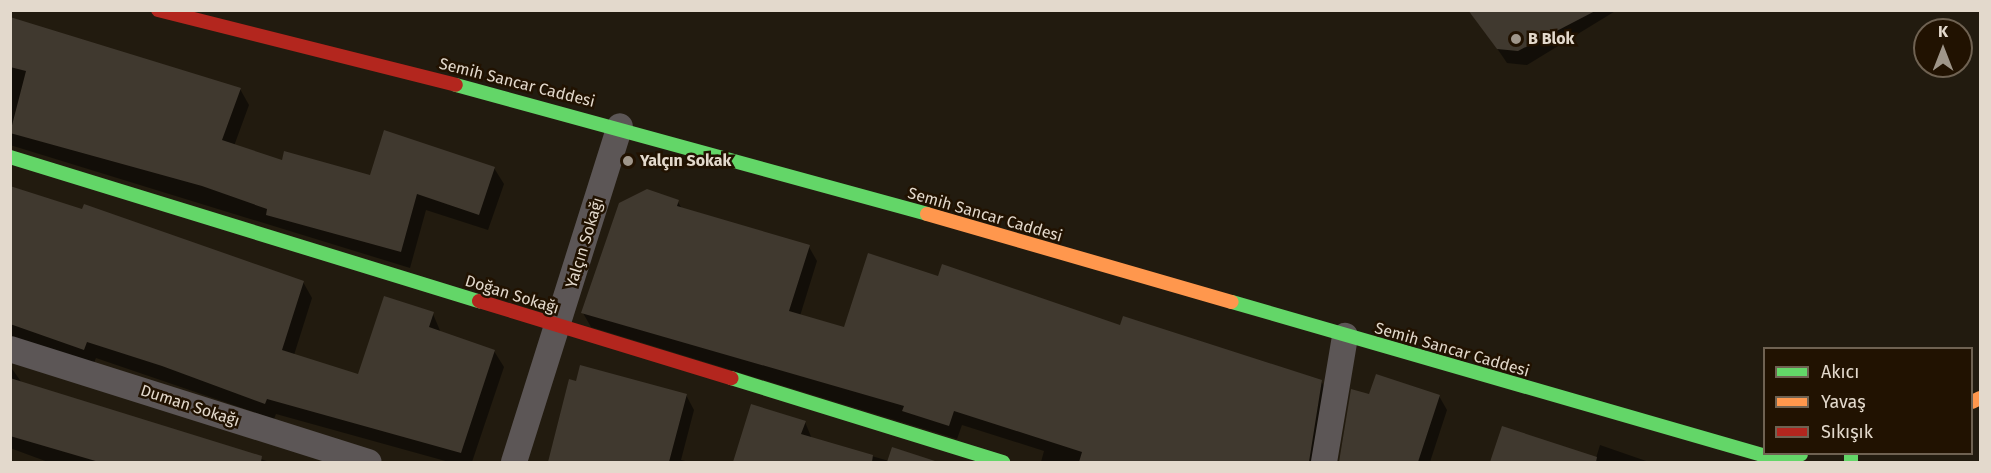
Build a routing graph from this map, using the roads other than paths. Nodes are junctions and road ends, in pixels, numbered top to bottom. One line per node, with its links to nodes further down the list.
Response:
1 (158, 10): 2 (street, Semih Sancar Caddesi)
2 (620, 126): 4 (street, Yalçın Sokağı); 5 (street, Semih Sancar Caddesi)
3 (10, 157): 4 (street, Doğan Sokağı)
4 (560, 327): 10 (street, Yalçın Sokağı); 11 (street, Doğan Sokağı)
5 (1345, 336): 8 (street, Semih Sancar Caddesi); 12 (street)
6 (10, 349): 9 (street, Duman Sokağı)
7 (1788, 455): 8 (street, Semih Sancar Caddesi)
8 (1761, 459)
9 (369, 462)
10 (514, 462)
11 (1003, 462)
12 (1324, 462)

